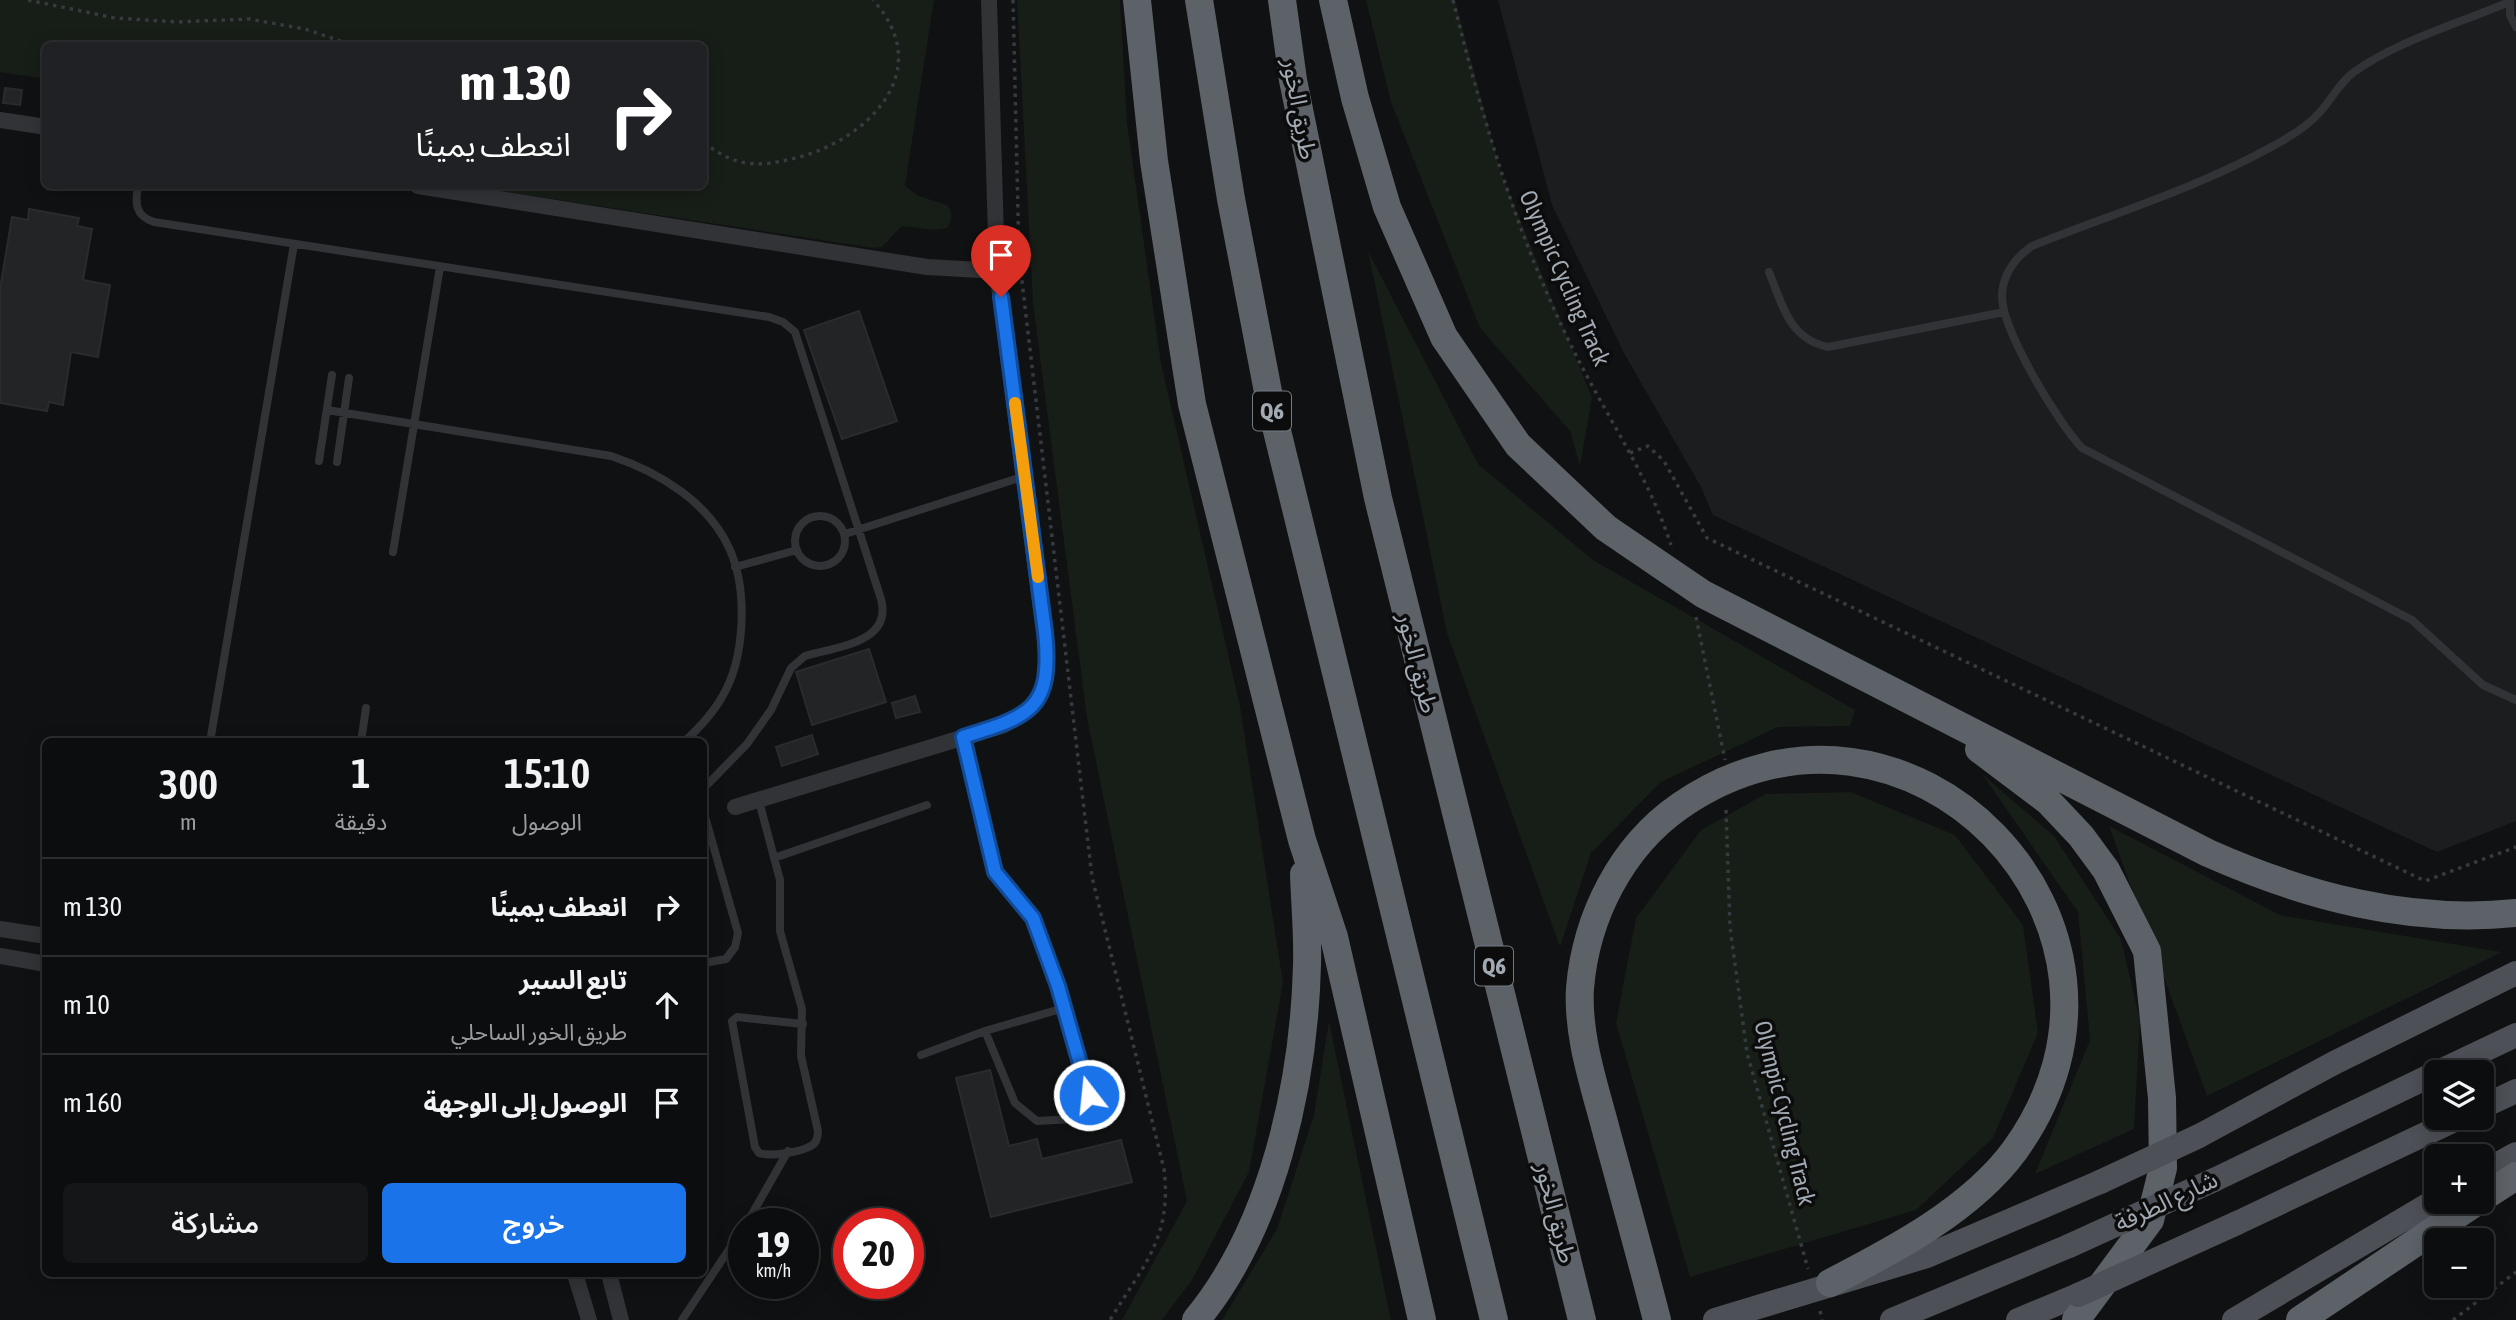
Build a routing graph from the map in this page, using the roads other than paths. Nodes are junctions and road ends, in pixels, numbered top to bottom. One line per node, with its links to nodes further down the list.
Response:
1 (989, 0): 14 (street)
2 (1137, 0): 42 (highway)
3 (1199, 0): 79 (highway, Q6)
4 (1282, 0): 80 (highway, طريق الخور / Q6)
5 (1333, 0): 30 (highway)
6 (2509, 1): 7 (lane); 16 (lane)
7 (2516, 27)
8 (0, 120): 9 (street)
9 (42, 126)
10 (138, 189): 12 (lane)
11 (437, 189): 14 (street)
12 (294, 244): 13 (lane); 34 (lane)
13 (440, 267): 21 (lane); 25 (lane)
14 (997, 271): 24 (street)
15 (1769, 272): 16 (lane)
16 (2004, 312): 31 (lane)
17 (332, 375): 19 (lane)
18 (349, 378): 20 (lane)
19 (327, 410): 20 (lane); 22 (lane)
20 (344, 413): 21 (lane); 23 (lane)
21 (414, 424): 28 (lane); 29 (lane)
22 (319, 461)
23 (337, 462)
24 (1025, 476): 25 (lane); 33 (street)
25 (858, 529): 26 (lane); 37 (lane)
26 (845, 534): 27 (lane); 27 (lane)
27 (797, 550): 29 (lane)
28 (393, 552)
29 (735, 567): 36 (lane)
30 (1901, 696): 44 (highway); 73 (highway)
31 (2516, 700)
32 (366, 708): 35 (lane)
33 (963, 737): 38 (street); 51 (lane)
34 (211, 738)
35 (362, 738)
36 (688, 738)
37 (707, 785)
38 (759, 801): 40 (street); 43 (lane)
39 (927, 805): 43 (lane)
40 (735, 807)
41 (707, 824): 48 (lane)
42 (1303, 840): 77 (highway); 78 (highway)
43 (774, 858): 52 (lane)
44 (2516, 913)
45 (0, 929): 46 (street)
46 (42, 935)
47 (0, 956): 49 (street)
48 (707, 962)
49 (42, 963)
50 (2516, 973): 72 (main road, bridge)
51 (1064, 1008): 53 (lane); 53 (lane)
52 (803, 1024): 61 (lane); 61 (lane)
53 (985, 1031): 55 (lane)
54 (2516, 1035): 56 (main road, شارع الطرفة)
55 (921, 1055)
56 (2463, 1060)
57 (2424, 1079): 83 (main road, شارع الطرفة, bridge)
58 (2516, 1091): 59 (main road)
59 (2494, 1101)
60 (2434, 1130): 73 (main road, شارع الطرفة, bridge)
61 (788, 1151): 67 (lane)
62 (2516, 1154): 63 (main road)
63 (2494, 1166)
64 (2516, 1176): 65 (highway)
65 (2494, 1190)
66 (2424, 1207): 85 (main road)
67 (755, 1208)
68 (2458, 1214): 86 (highway)
69 (728, 1251): 76 (lane)
70 (576, 1277): 74 (street)
71 (610, 1277): 75 (street)
72 (1820, 1279): 81 (highway); 82 (main road)
73 (2077, 1308): 84 (main road, شارع الطرفة)
74 (589, 1320)
75 (621, 1320)
76 (682, 1320)
77 (1196, 1320)
78 (1422, 1320)
79 (1494, 1320)
80 (1582, 1320)
81 (1657, 1320)
82 (1715, 1320)
83 (1892, 1320)
84 (2018, 1320)
85 (2234, 1320)
86 (2300, 1320)

